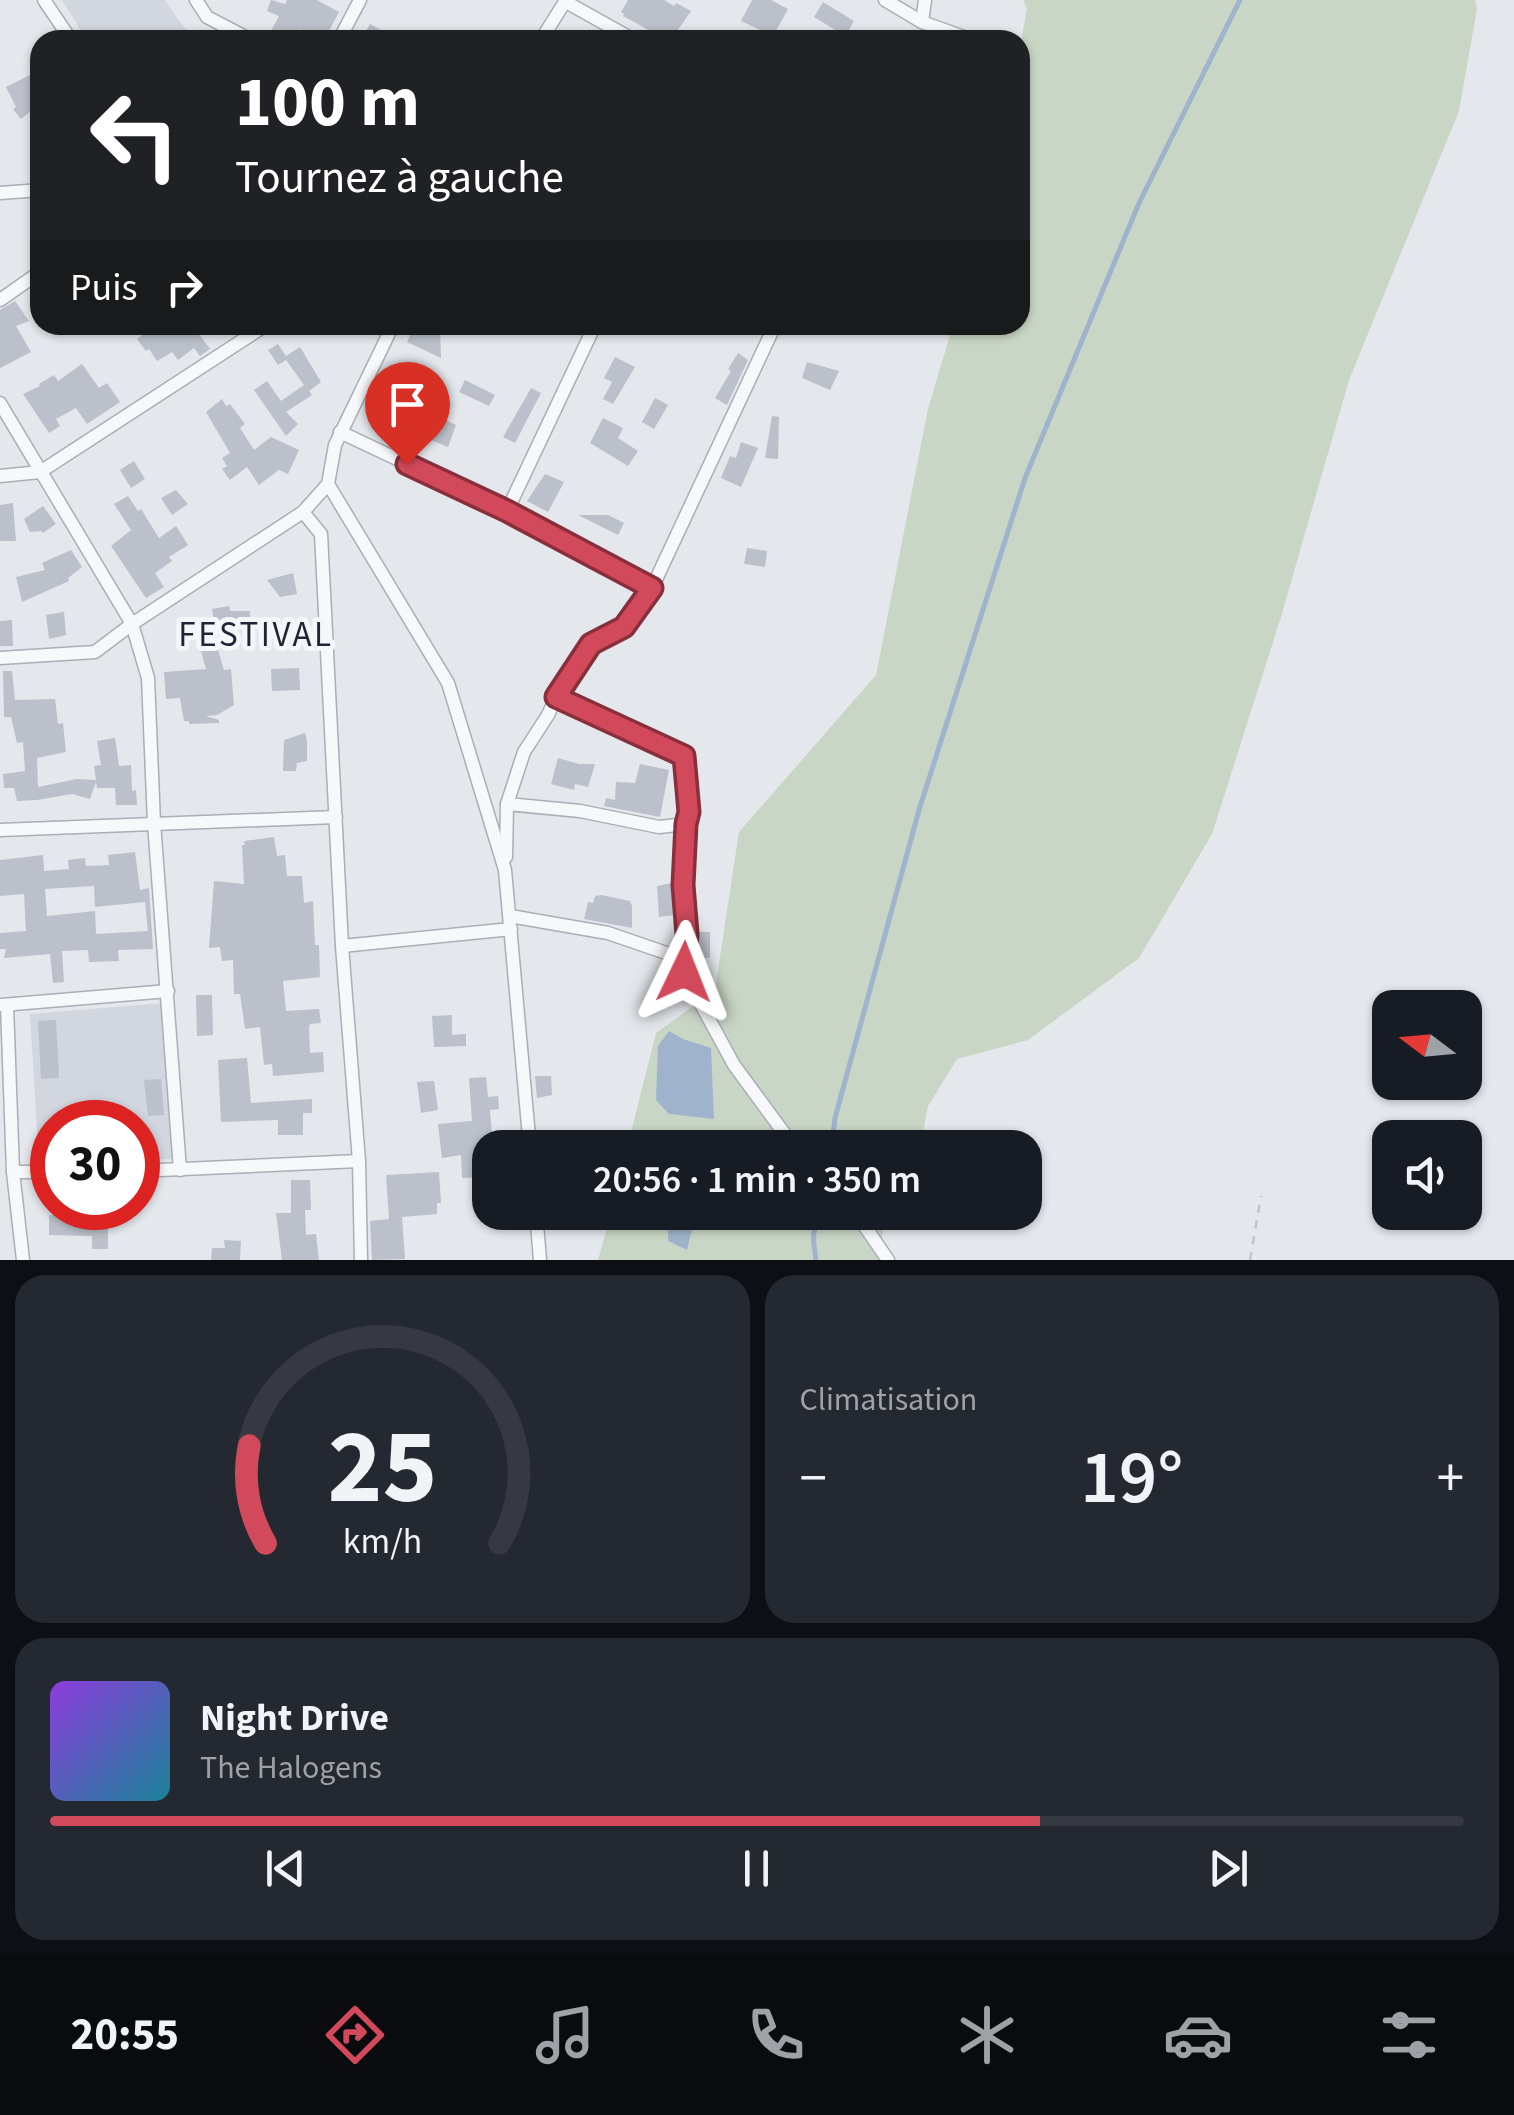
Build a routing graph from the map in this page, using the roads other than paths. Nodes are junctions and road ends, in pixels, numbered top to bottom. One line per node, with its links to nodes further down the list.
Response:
1 (44, 0): 8 (street)
2 (196, 0): 9 (street)
3 (360, 0): 10 (street)
4 (885, 0): 7 (street)
5 (925, 0): 7 (street)
6 (566, 1): 11 (street); 12 (street)
7 (922, 22): 13 (street)
8 (64, 30)
9 (232, 30)
10 (345, 30)
11 (547, 30)
12 (617, 30)
13 (935, 30)
14 (30, 191): 15 (street)
15 (0, 193)
16 (30, 279): 17 (street)
17 (0, 300)
18 (249, 335): 24 (street)
19 (389, 335): 23 (street)
20 (590, 335): 27 (street)
21 (769, 335): 29 (street)
22 (0, 403): 24 (street)
23 (340, 432): 26 (street); 27 (street)
24 (40, 472): 25 (street); 30 (street)
25 (0, 476)
26 (328, 484): 28 (street); 38 (street)
27 (507, 511): 29 (street)
28 (303, 512): 30 (street); 34 (street)
29 (652, 588): 32 (street)
30 (132, 624): 31 (street); 35 (street)
31 (0, 658)
32 (556, 697): 33 (street); 36 (street)
33 (507, 804): 36 (street); 38 (street)
34 (336, 817): 35 (street); 40 (street)
35 (154, 823): 37 (street); 42 (street)
36 (686, 824): 41 (street)
37 (0, 830)
38 (506, 870): 39 (street)
39 (510, 922): 40 (street); 41 (street); 44 (street)
40 (342, 946): 46 (street)
41 (684, 972): 45 (street)
42 (168, 991): 43 (street); 48 (street)
43 (4, 1005): 49 (street)
44 (528, 1130)
45 (783, 1130)
46 (359, 1161): 48 (street); 54 (street)
47 (160, 1170): 48 (street)
48 (180, 1170)
49 (13, 1172): 50 (street); 53 (street)
50 (30, 1172)
51 (538, 1230): 55 (street)
52 (867, 1230): 56 (street)
53 (22, 1260)
54 (361, 1260)
55 (540, 1260)
56 (888, 1260)

